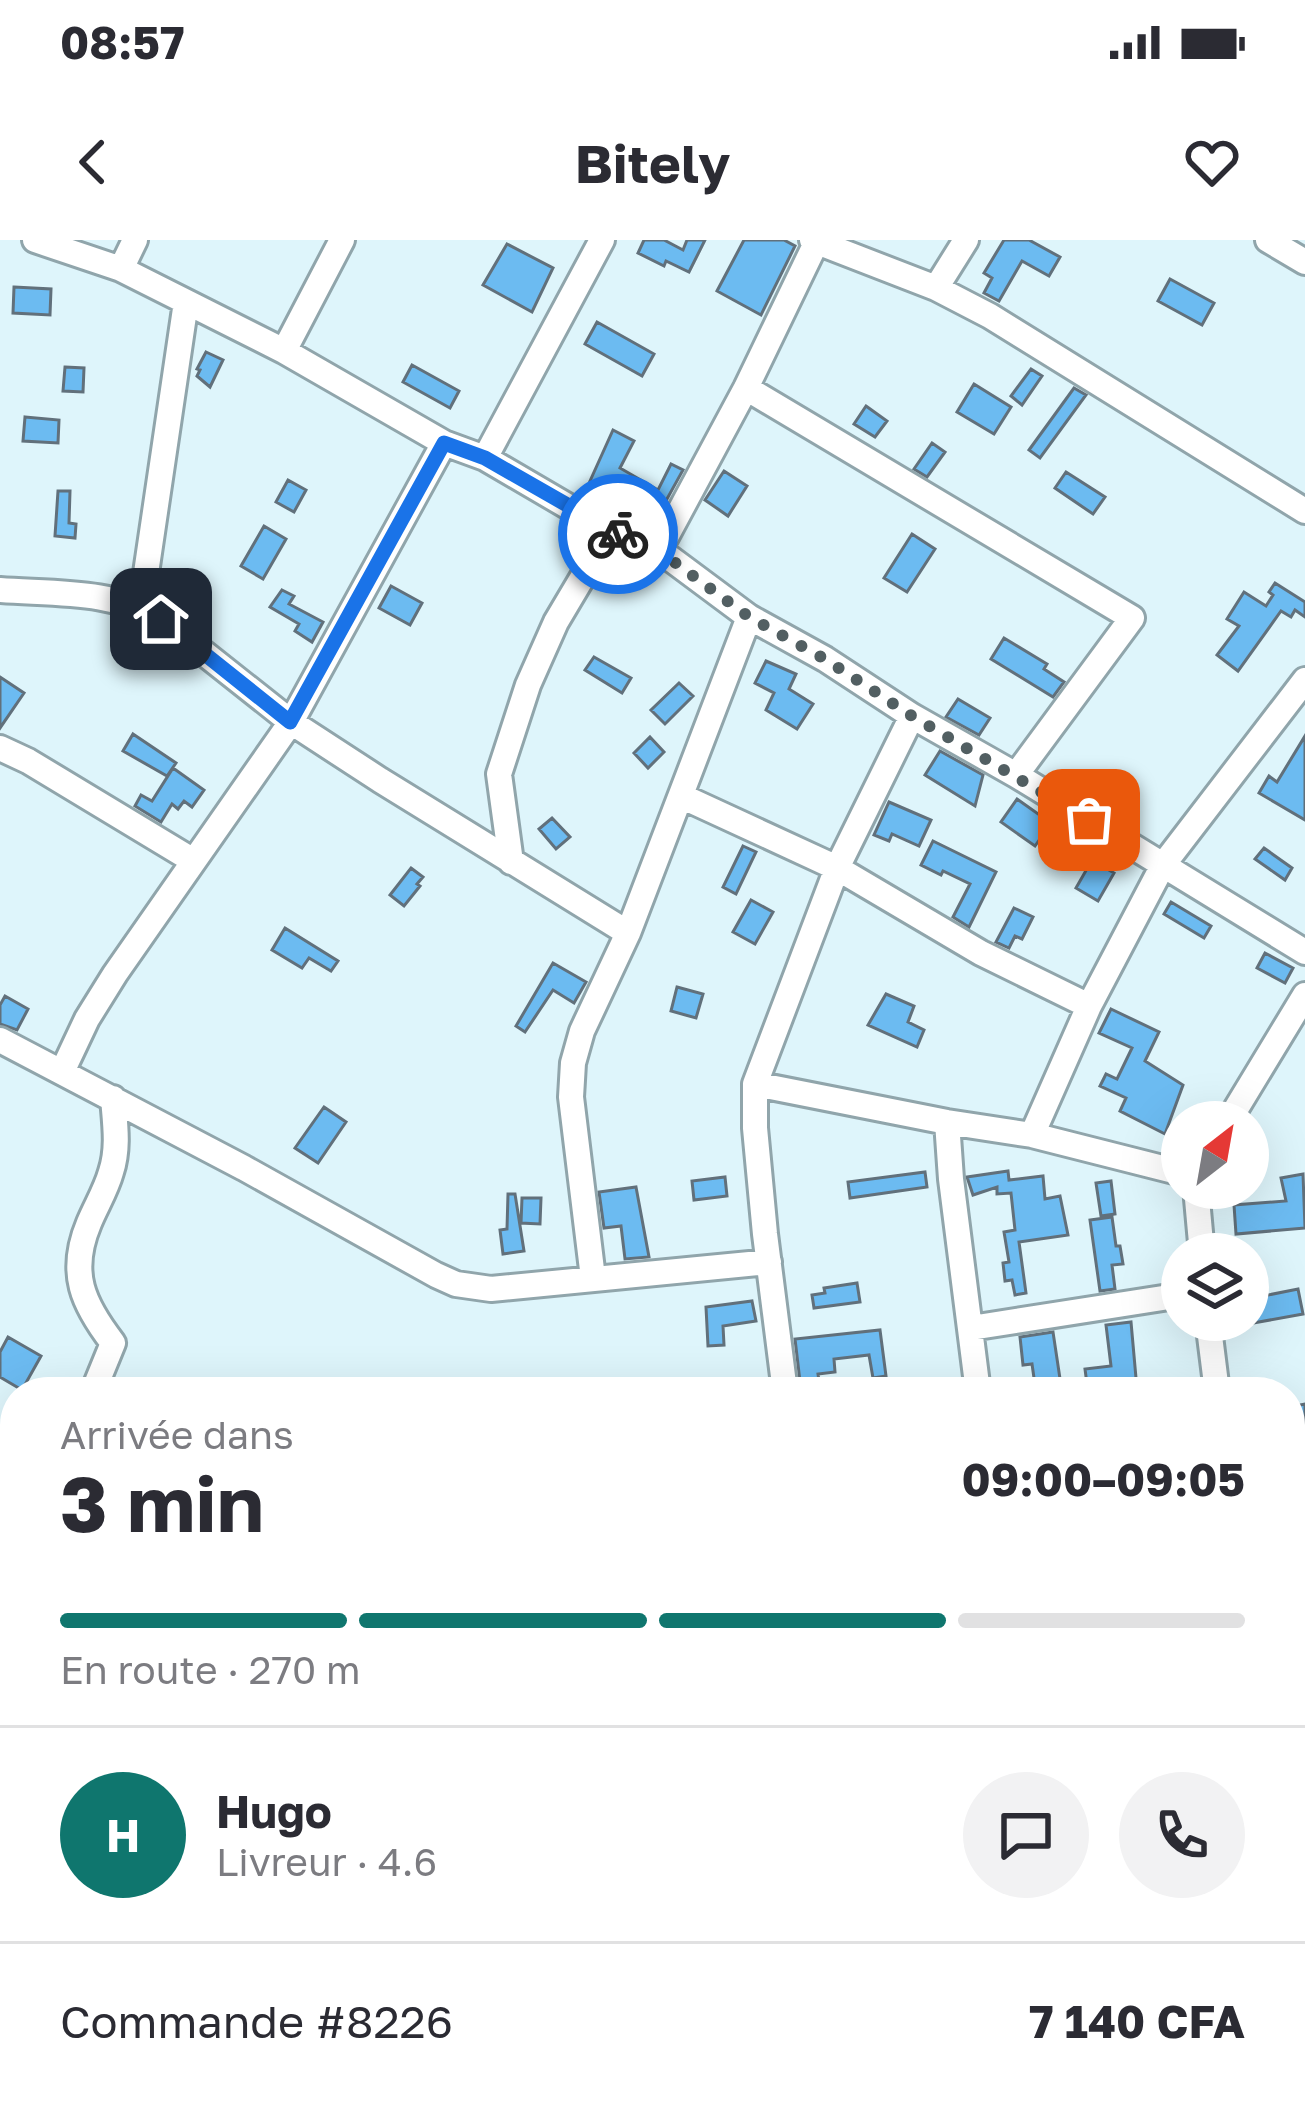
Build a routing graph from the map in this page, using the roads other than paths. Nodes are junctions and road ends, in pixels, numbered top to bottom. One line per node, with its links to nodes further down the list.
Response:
1 (35, 240): 9 (street)
2 (135, 240): 9 (street)
3 (342, 240): 12 (street)
4 (602, 240): 15 (street)
5 (966, 240): 10 (street)
6 (1268, 240): 8 (street)
7 (814, 242): 10 (street); 13 (street)
8 (1305, 262)
9 (121, 269): 11 (street)
10 (936, 288): 16 (street)
11 (186, 302): 12 (street); 20 (street)
12 (284, 351): 14 (street)
13 (746, 388): 18 (street); 26 (street)
14 (444, 443): 15 (street); 24 (street)
15 (485, 458): 17 (street)
16 (1305, 511)
17 (610, 531): 18 (street); 29 (street)
18 (658, 550): 21 (street)
19 (0, 590): 20 (street)
20 (141, 607): 24 (street)
21 (749, 617): 23 (street); 27 (street)
22 (1305, 680): 30 (street)
23 (912, 716): 26 (street); 31 (street)
24 (290, 722): 28 (street); 29 (street)
25 (0, 748): 28 (street)
26 (1016, 775): 30 (street)
27 (681, 796): 31 (street); 32 (street)
28 (192, 860): 37 (street)
29 (511, 862): 32 (street)
30 (1163, 865): 33 (street); 35 (street)
31 (836, 868): 35 (street); 38 (street)
32 (628, 933): 45 (street)
33 (1305, 952)
34 (1305, 994): 40 (street)
35 (1089, 1006): 42 (street)
36 (0, 1040): 37 (street)
37 (62, 1072): 39 (street)
38 (755, 1084): 41 (street); 44 (street)
39 (113, 1098): 45 (street); 49 (street)
40 (1241, 1101)
41 (947, 1122): 42 (street); 47 (street)
42 (1032, 1136): 43 (street)
43 (1161, 1168)
44 (769, 1262): 45 (street); 50 (street)
45 (593, 1278)
46 (1161, 1298): 47 (street)
47 (970, 1328): 51 (street)
48 (1211, 1341): 52 (street)
49 (99, 1377)
50 (783, 1377)
51 (976, 1377)
52 (1215, 1377)

